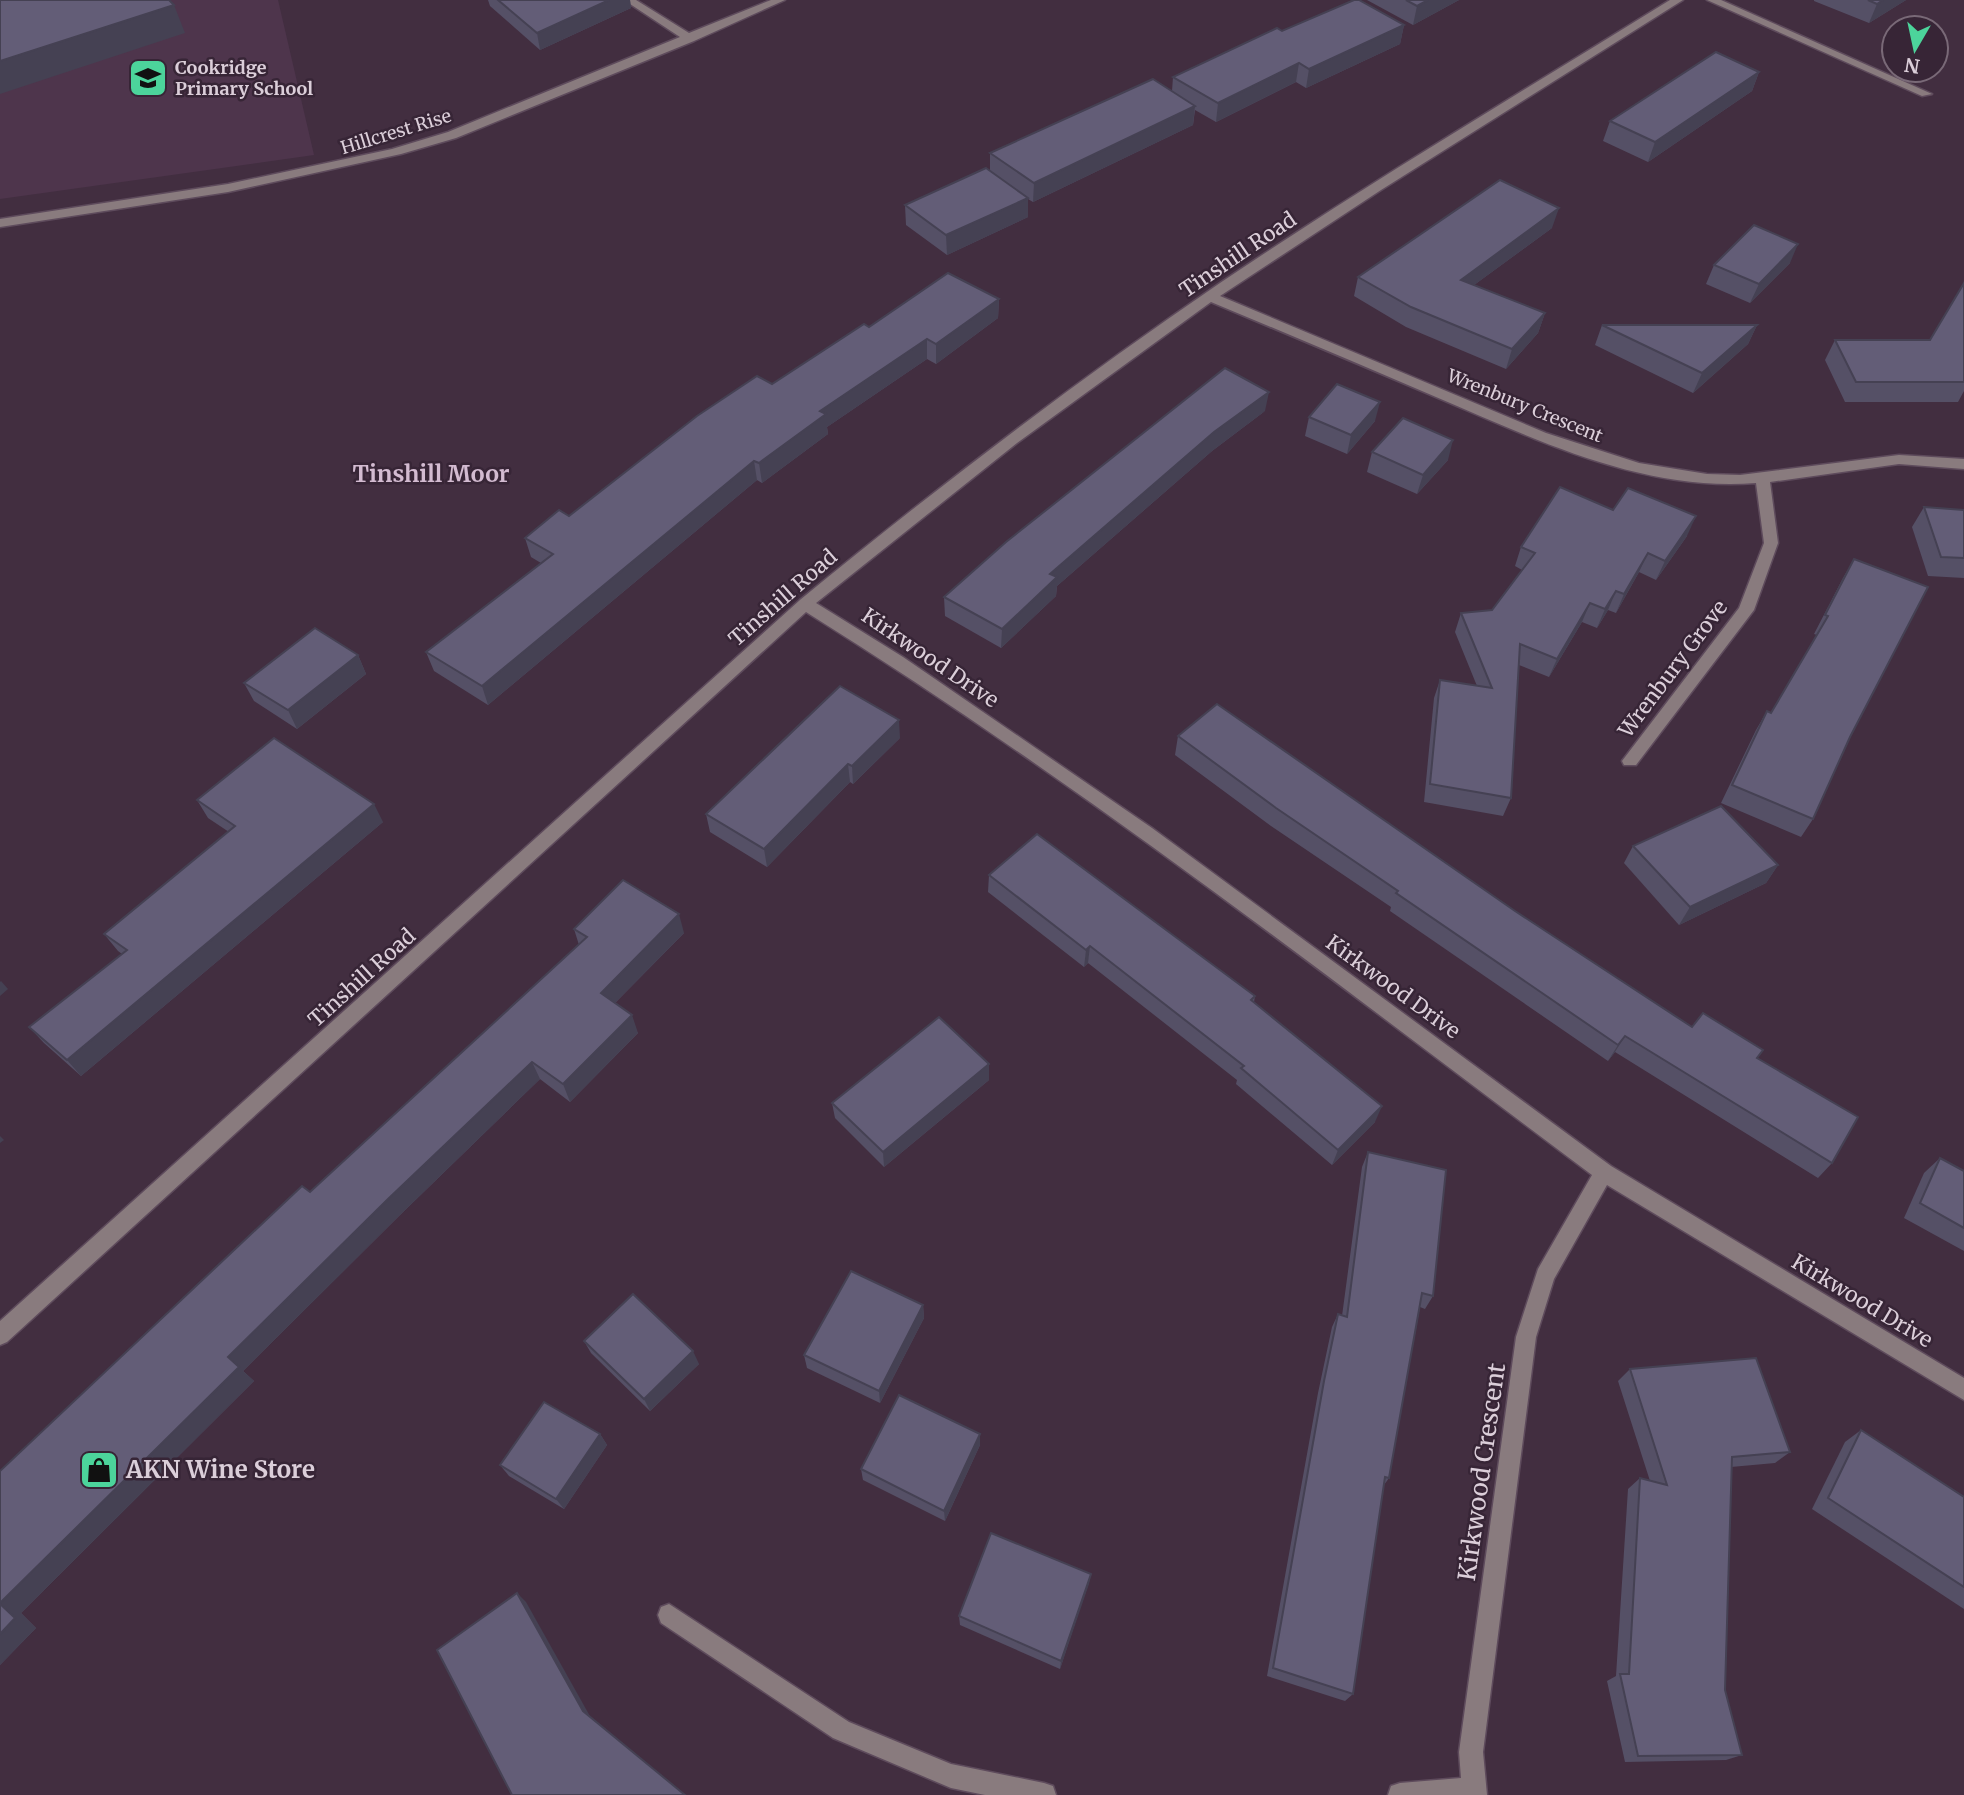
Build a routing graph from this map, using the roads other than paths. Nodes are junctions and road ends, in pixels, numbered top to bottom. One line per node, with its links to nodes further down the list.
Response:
1 (629, 0): 5 (street)
2 (780, 0): 5 (street, Hillcrest Rise)
3 (1678, 0): 8 (street, Tinshill Road)
4 (1712, 0): 6 (street)
5 (690, 39): 7 (street, Hillcrest Rise)
6 (1926, 94)
7 (0, 223)
8 (1212, 297): 10 (street, Wrenbury Crescent); 11 (street, Tinshill Road)
9 (1964, 464): 10 (street, Wrenbury Crescent)
10 (1763, 480): 12 (street, Wrenbury Grove)
11 (805, 604): 13 (street, Kirkwood Drive); 14 (street, Tinshill Road)
12 (1630, 761)
13 (1604, 1172): 15 (street, Kirkwood Drive); 17 (street, Kirkwood Crescent)
14 (0, 1335)
15 (1964, 1390)
16 (668, 1615): 18 (street)
17 (1474, 1792): 19 (street)
18 (1044, 1795)
19 (1400, 1795)

